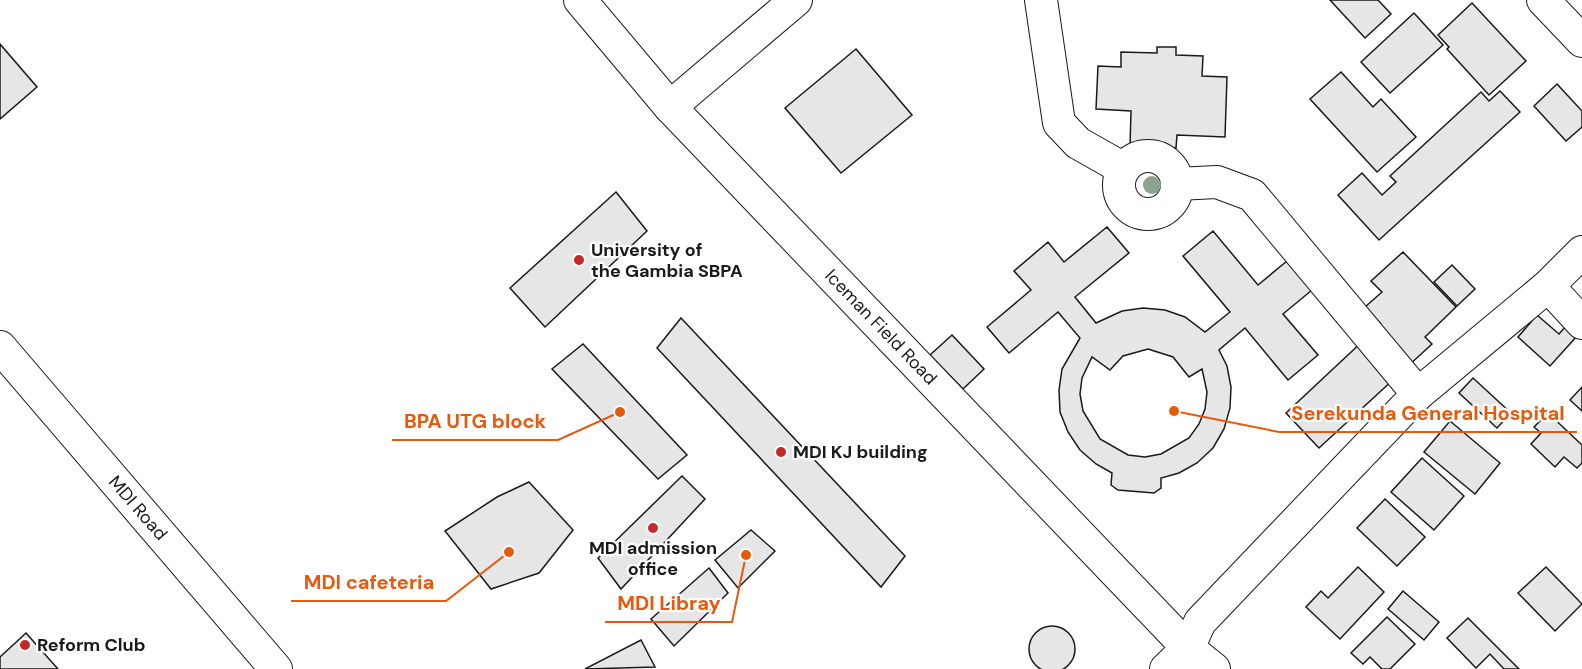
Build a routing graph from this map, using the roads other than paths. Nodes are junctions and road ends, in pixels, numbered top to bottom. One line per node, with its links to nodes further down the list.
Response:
1 (580, 0): 6 (street, Iceman Field Road)
2 (796, 0): 6 (street)
3 (1041, 0): 7 (street)
4 (1543, 0): 5 (street)
5 (1582, 41)
6 (670, 107): 14 (street, Iceman Field Road)
7 (1124, 169): 8 (street); 8 (street)
8 (1177, 184): 13 (street)
9 (1582, 252): 10 (street)
10 (1548, 286): 11 (street); 13 (street)
11 (1582, 323)
12 (0, 347): 15 (street, MDI Road)
13 (1418, 394): 14 (street)
14 (1188, 648): 16 (street); 17 (street, Iceman Field Road)
15 (276, 669)
16 (1166, 669)
17 (1214, 669)

